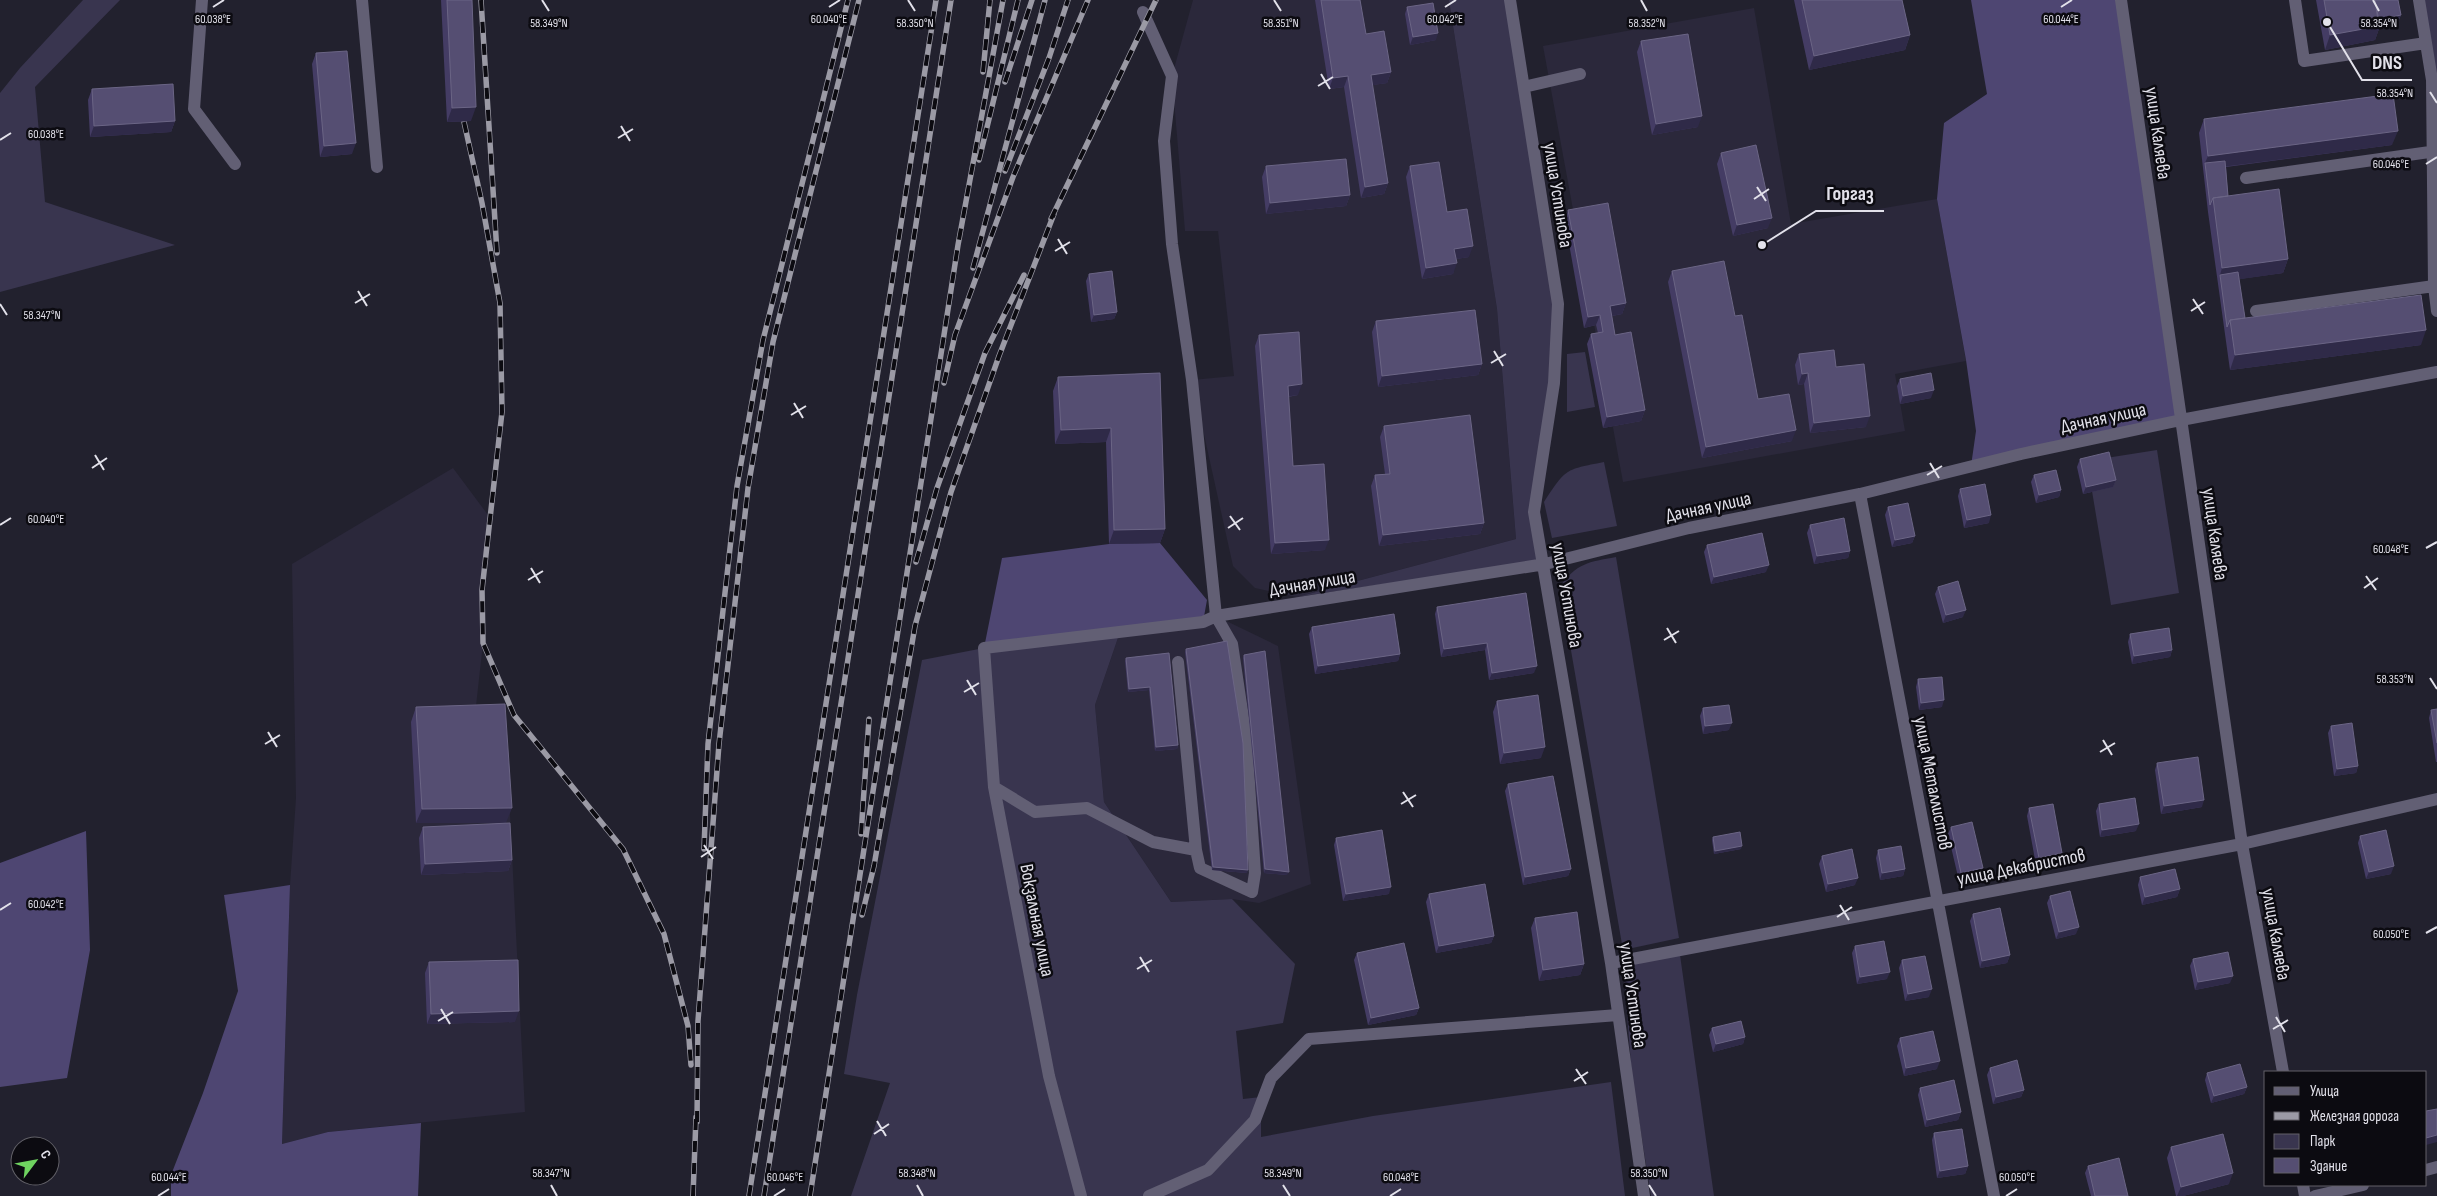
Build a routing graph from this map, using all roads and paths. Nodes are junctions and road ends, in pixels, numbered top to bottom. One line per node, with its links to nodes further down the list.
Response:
1 (202, 0): 13 (street)
2 (362, 0): 14 (street)
3 (1510, 0): 11 (street, улица Устинова)
4 (2121, 0): 20 (street, улица Каляева)
5 (2294, 0): 8 (street)
6 (2419, 0): 8 (street)
7 (1143, 12): 23 (street)
8 (2426, 42): 10 (street)
9 (1580, 74): 11 (street)
10 (2434, 80): 12 (street)
11 (1524, 87): 22 (street, улица Устинова)
12 (2435, 151): 15 (street); 16 (street)
13 (235, 164)
14 (377, 167)
15 (2246, 178)
16 (2434, 286): 17 (street); 18 (street)
17 (2256, 311)
18 (2437, 311)
19 (2437, 372): 20 (street, Дачная улица)
20 (2180, 420): 21 (street, Дачная улица); 28 (street, улица Каляева)
21 (1860, 494): 22 (street, Дачная улица); 30 (street, улица Металлистов)
22 (1545, 564): 23 (street, Дачная улица); 31 (street, улица Устинова)
23 (1216, 616): 24 (street, Дачная улица); 29 (street)
24 (984, 648): 26 (street, Вокзальная улица)
25 (1178, 662): 29 (street)
26 (994, 787): 29 (street); 35 (street, Вокзальная улица)
27 (2437, 800): 28 (street, улица Декабристов)
28 (2242, 844): 30 (street, улица Декабристов); 33 (street, улица Каляева)
29 (1196, 850)
30 (1937, 901): 31 (street, улица Декабристов); 38 (street, улица Металлистов)
31 (1611, 963): 32 (street, улица Устинова)
32 (1618, 1015): 36 (street); 37 (street, улица Устинова)
33 (2282, 1071)
34 (2359, 1186): 39 (street)
35 (1082, 1196)
36 (1149, 1196)
37 (1644, 1196)
38 (1994, 1196)
39 (2315, 1196)

